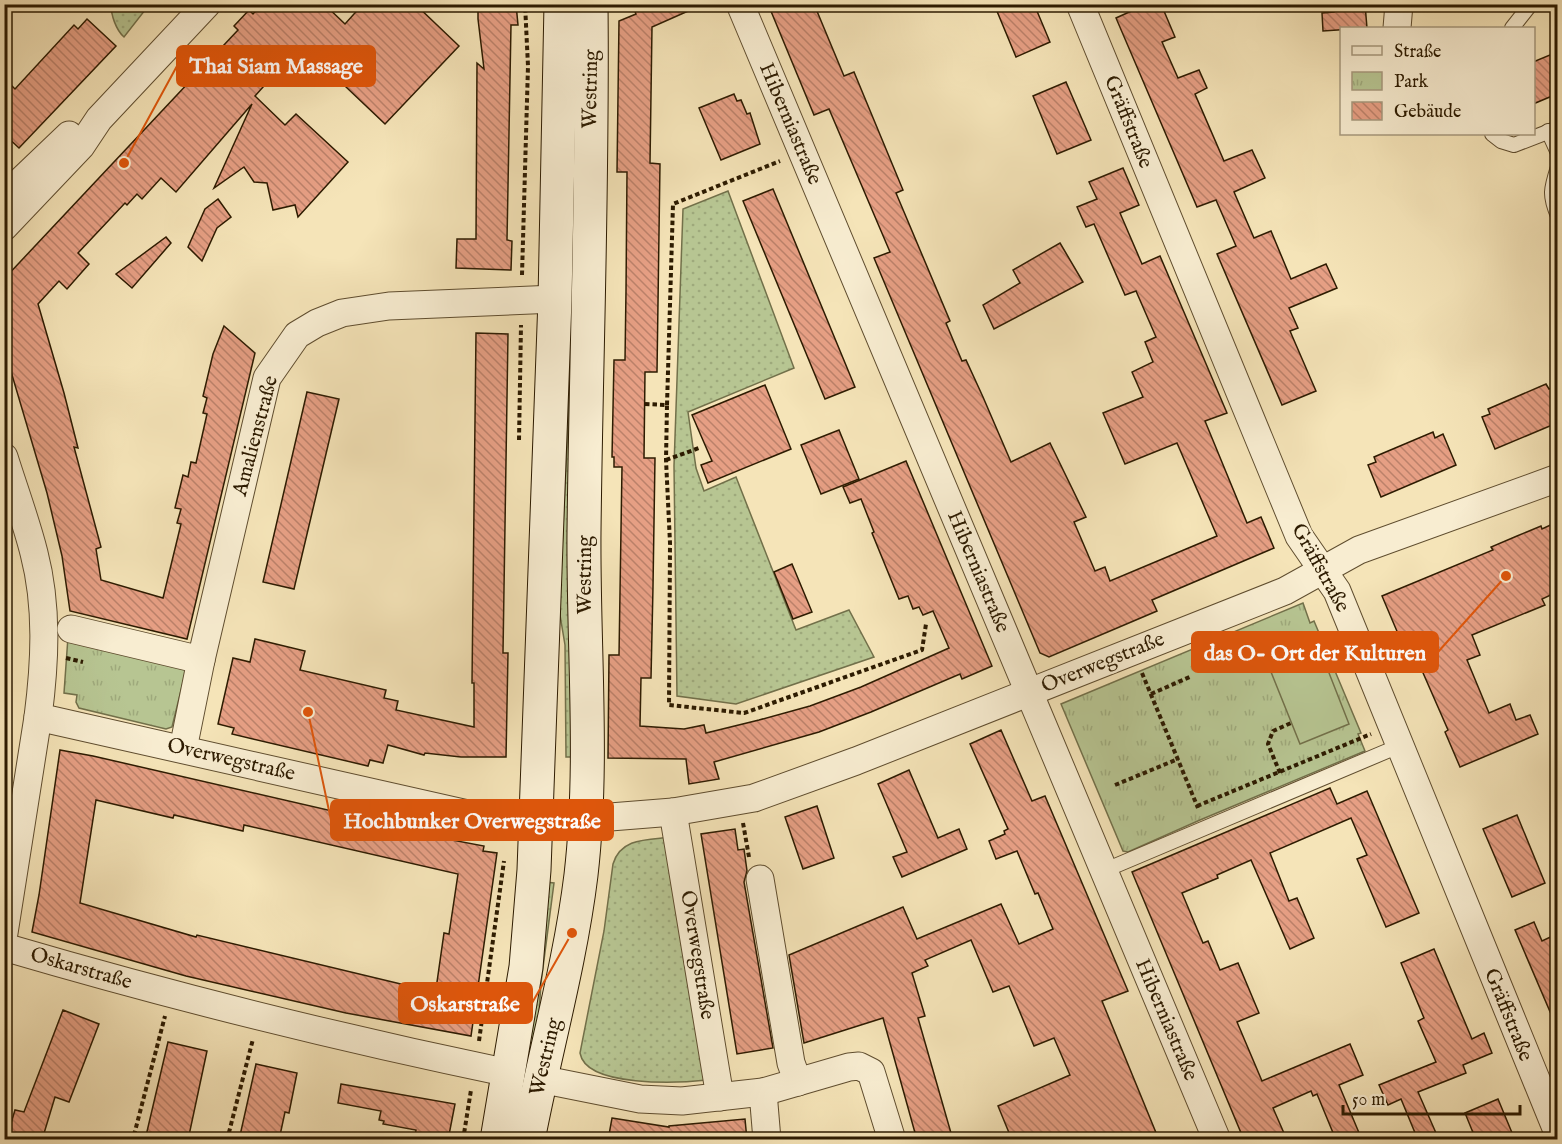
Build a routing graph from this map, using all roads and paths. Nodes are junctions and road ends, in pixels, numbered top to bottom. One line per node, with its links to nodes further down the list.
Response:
1 (207, 4): 11 (street)
2 (525, 4): 21 (path)
3 (561, 4): 20 (main road, Westring)
4 (591, 4): 48 (main road, Westring)
5 (740, 4): 14 (street, Hiberniastraße)
6 (1080, 4): 29 (street, Gräffstraße)
7 (1399, 4): 9 (street)
8 (1531, 4): 10 (lane)
9 (1397, 27)
10 (1513, 27)
11 (99, 119): 17 (street); 19 (street)
12 (1553, 129): 13 (lane); 15 (lane)
13 (1493, 135)
14 (802, 152): 23 (path); 35 (street, Hiberniastraße)
15 (1557, 153)
16 (1557, 167): 18 (lane)
17 (4, 197)
18 (1557, 216)
19 (4, 226)
20 (555, 300): 21 (street, Amalienstraße); 49 (main road, Westring)
21 (521, 301): 24 (path); 33 (street, Amalienstraße)
22 (645, 404): 23 (path)
23 (667, 405): 27 (path)
24 (519, 444)
25 (699, 448): 27 (path)
26 (4, 457): 37 (street)
27 (666, 460): 30 (path)
28 (1557, 478): 29 (street, Overwegstraße)
29 (1323, 571): 32 (street, Overwegstraße); 39 (street, Gräffstraße)
30 (926, 624)
31 (71, 629): 33 (street)
32 (1133, 651): 35 (street, Overwegstraße); 36 (path)
33 (201, 660): 40 (street, Amalienstraße)
34 (1192, 676): 36 (path)
35 (1028, 693): 45 (street, Overwegstraße); 51 (street, Hiberniastraße)
36 (1151, 694): 41 (path)
37 (38, 717): 40 (street, Overwegstraße); 53 (street)
38 (1291, 723): 42 (path)
39 (1395, 736): 42 (path); 44 (lane); 62 (street, Gräffstraße)
40 (183, 748): 49 (street, Overwegstraße)
41 (1178, 759): 43 (path); 46 (path)
42 (1280, 772): 44 (path); 46 (path)
43 (1115, 785)
44 (1288, 793): 50 (lane)
45 (739, 801): 47 (street, Overwegstraße); 52 (path)
46 (1197, 806): 50 (path)
47 (673, 812): 48 (street, Overwegstraße); 61 (street, Overwegstraße)
48 (585, 819): 49 (street, Overwegstraße); 58 (main road, Westring)
49 (522, 821): 57 (path); 58 (main road, Westring)
50 (1206, 828): 51 (lane)
51 (1103, 871): 70 (street, Hiberniastraße)
52 (760, 879): 59 (street)
53 (4, 933)
54 (4, 947): 55 (street, Oskarstraße)
55 (170, 995): 56 (street, Oskarstraße); 63 (path)
56 (258, 1017): 57 (street, Oskarstraße); 64 (path)
57 (476, 1066): 58 (street, Oskarstraße); 65 (path)
58 (524, 1076): 61 (street, Oskarstraße); 66 (main road, Westring); 67 (main road, Westring)
59 (798, 1082): 60 (street, Oskarstraße); 69 (street, Oskarstraße)
60 (763, 1092): 61 (street, Oskarstraße); 68 (street)
61 (720, 1097)
62 (1557, 1133)
63 (134, 1135)
64 (226, 1140)
65 (463, 1140)
66 (497, 1140)
67 (528, 1140)
68 (767, 1140)
69 (892, 1140)
70 (1217, 1140)

